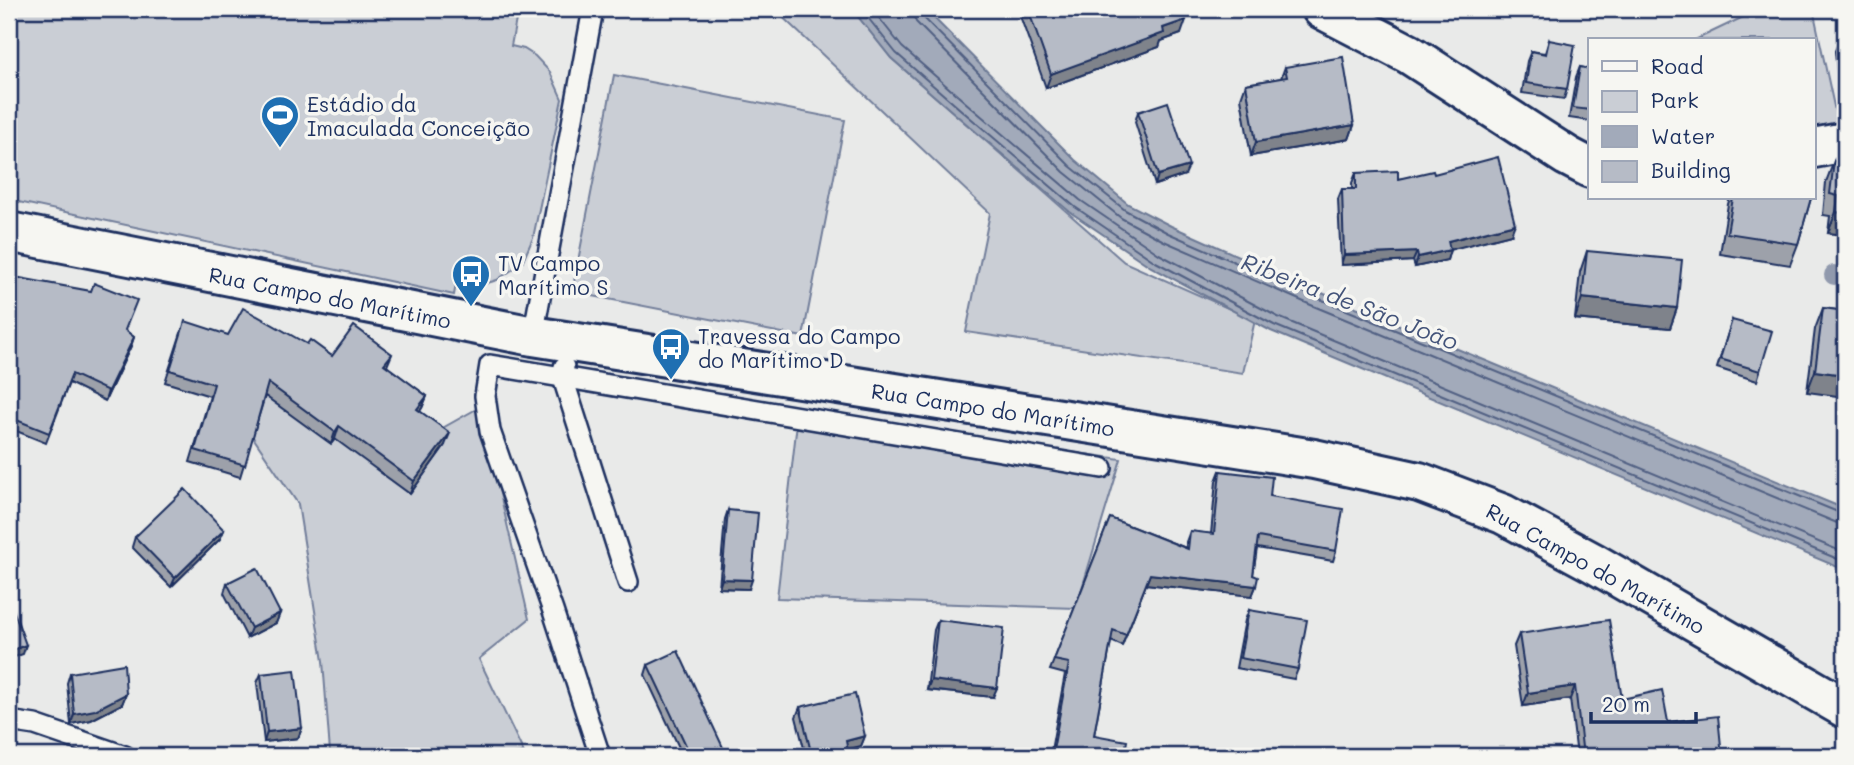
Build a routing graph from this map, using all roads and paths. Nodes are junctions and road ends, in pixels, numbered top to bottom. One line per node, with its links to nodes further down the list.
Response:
1 (593, 9): 7 (lane)
2 (1322, 9): 5 (main road)
3 (1845, 142): 4 (main road)
4 (1815, 148)
5 (1588, 167)
6 (9, 232): 7 (main road, Rua Campo do Marítimo)
7 (554, 351): 8 (lane); 9 (lane); 10 (main road, Rua Campo do Marítimo); 13 (lane)
8 (1102, 468)
9 (628, 582)
10 (1845, 708)
11 (9, 721): 12 (lane)
12 (125, 756)
13 (600, 756)

